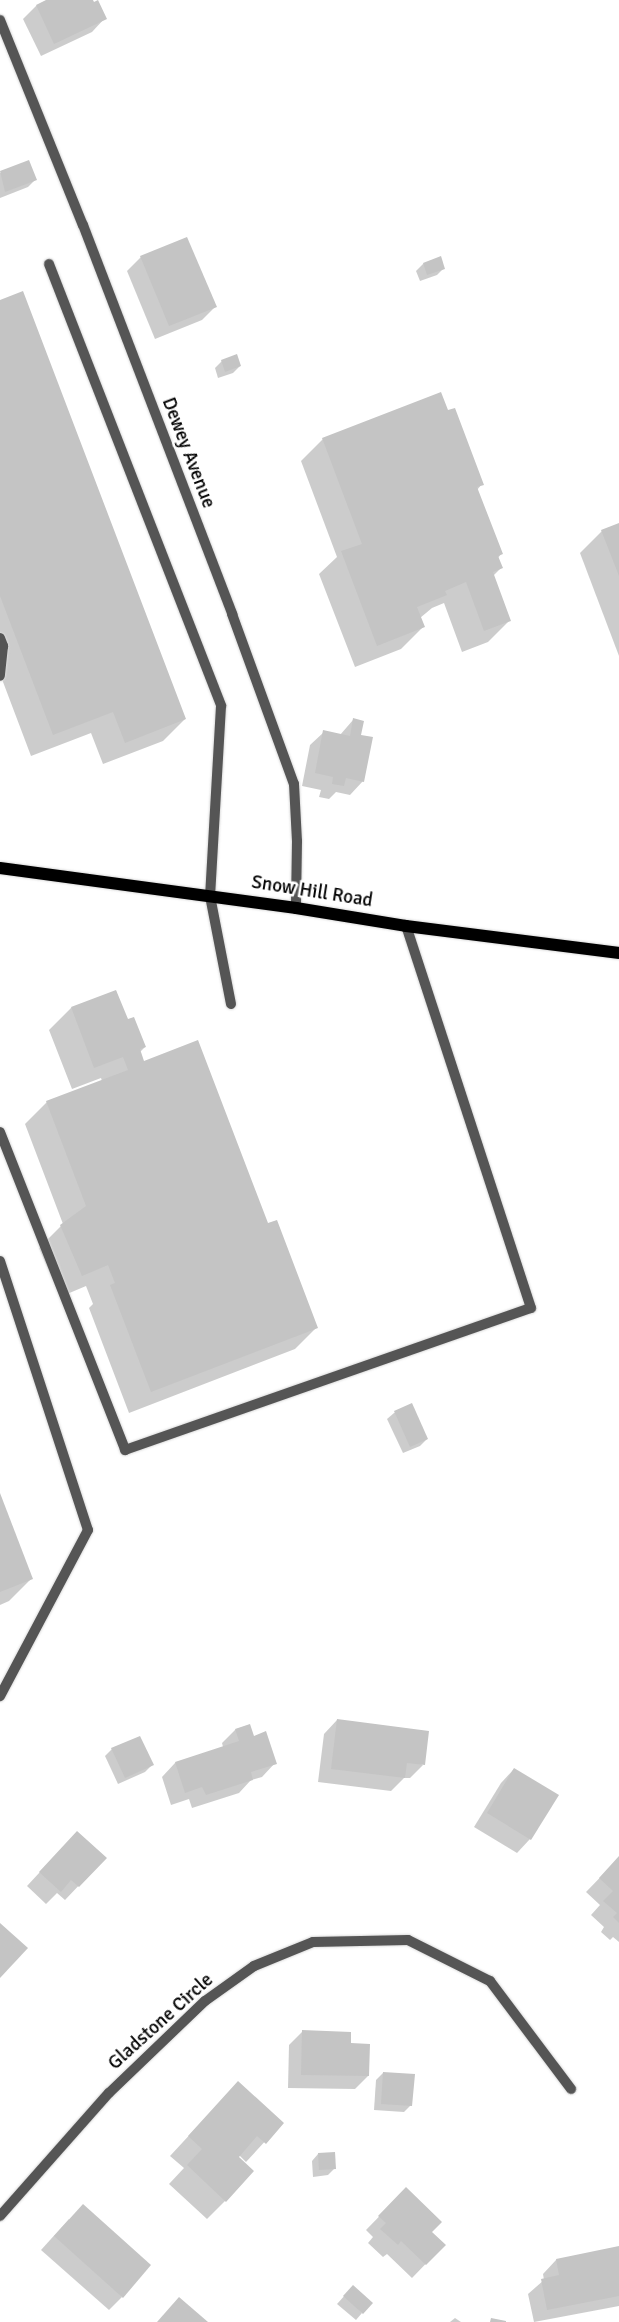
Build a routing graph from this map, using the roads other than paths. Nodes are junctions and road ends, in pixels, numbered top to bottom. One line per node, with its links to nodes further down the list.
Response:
1 (0, 20): 7 (street, Dewey Avenue)
2 (49, 264): 6 (street)
3 (0, 638): 4 (street)
4 (0, 676)
5 (0, 868): 6 (main road, Snow Hill Road)
6 (210, 896): 7 (main road, Snow Hill Road); 10 (street)
7 (296, 908): 8 (main road, Snow Hill Road)
8 (406, 926): 9 (main road, Snow Hill Road); 11 (street)
9 (619, 953)
10 (231, 1004)
11 (0, 1132)
12 (0, 1261): 13 (street)
13 (0, 1696)
14 (571, 2089): 15 (street, Gladstone Circle)
15 (0, 2216)

